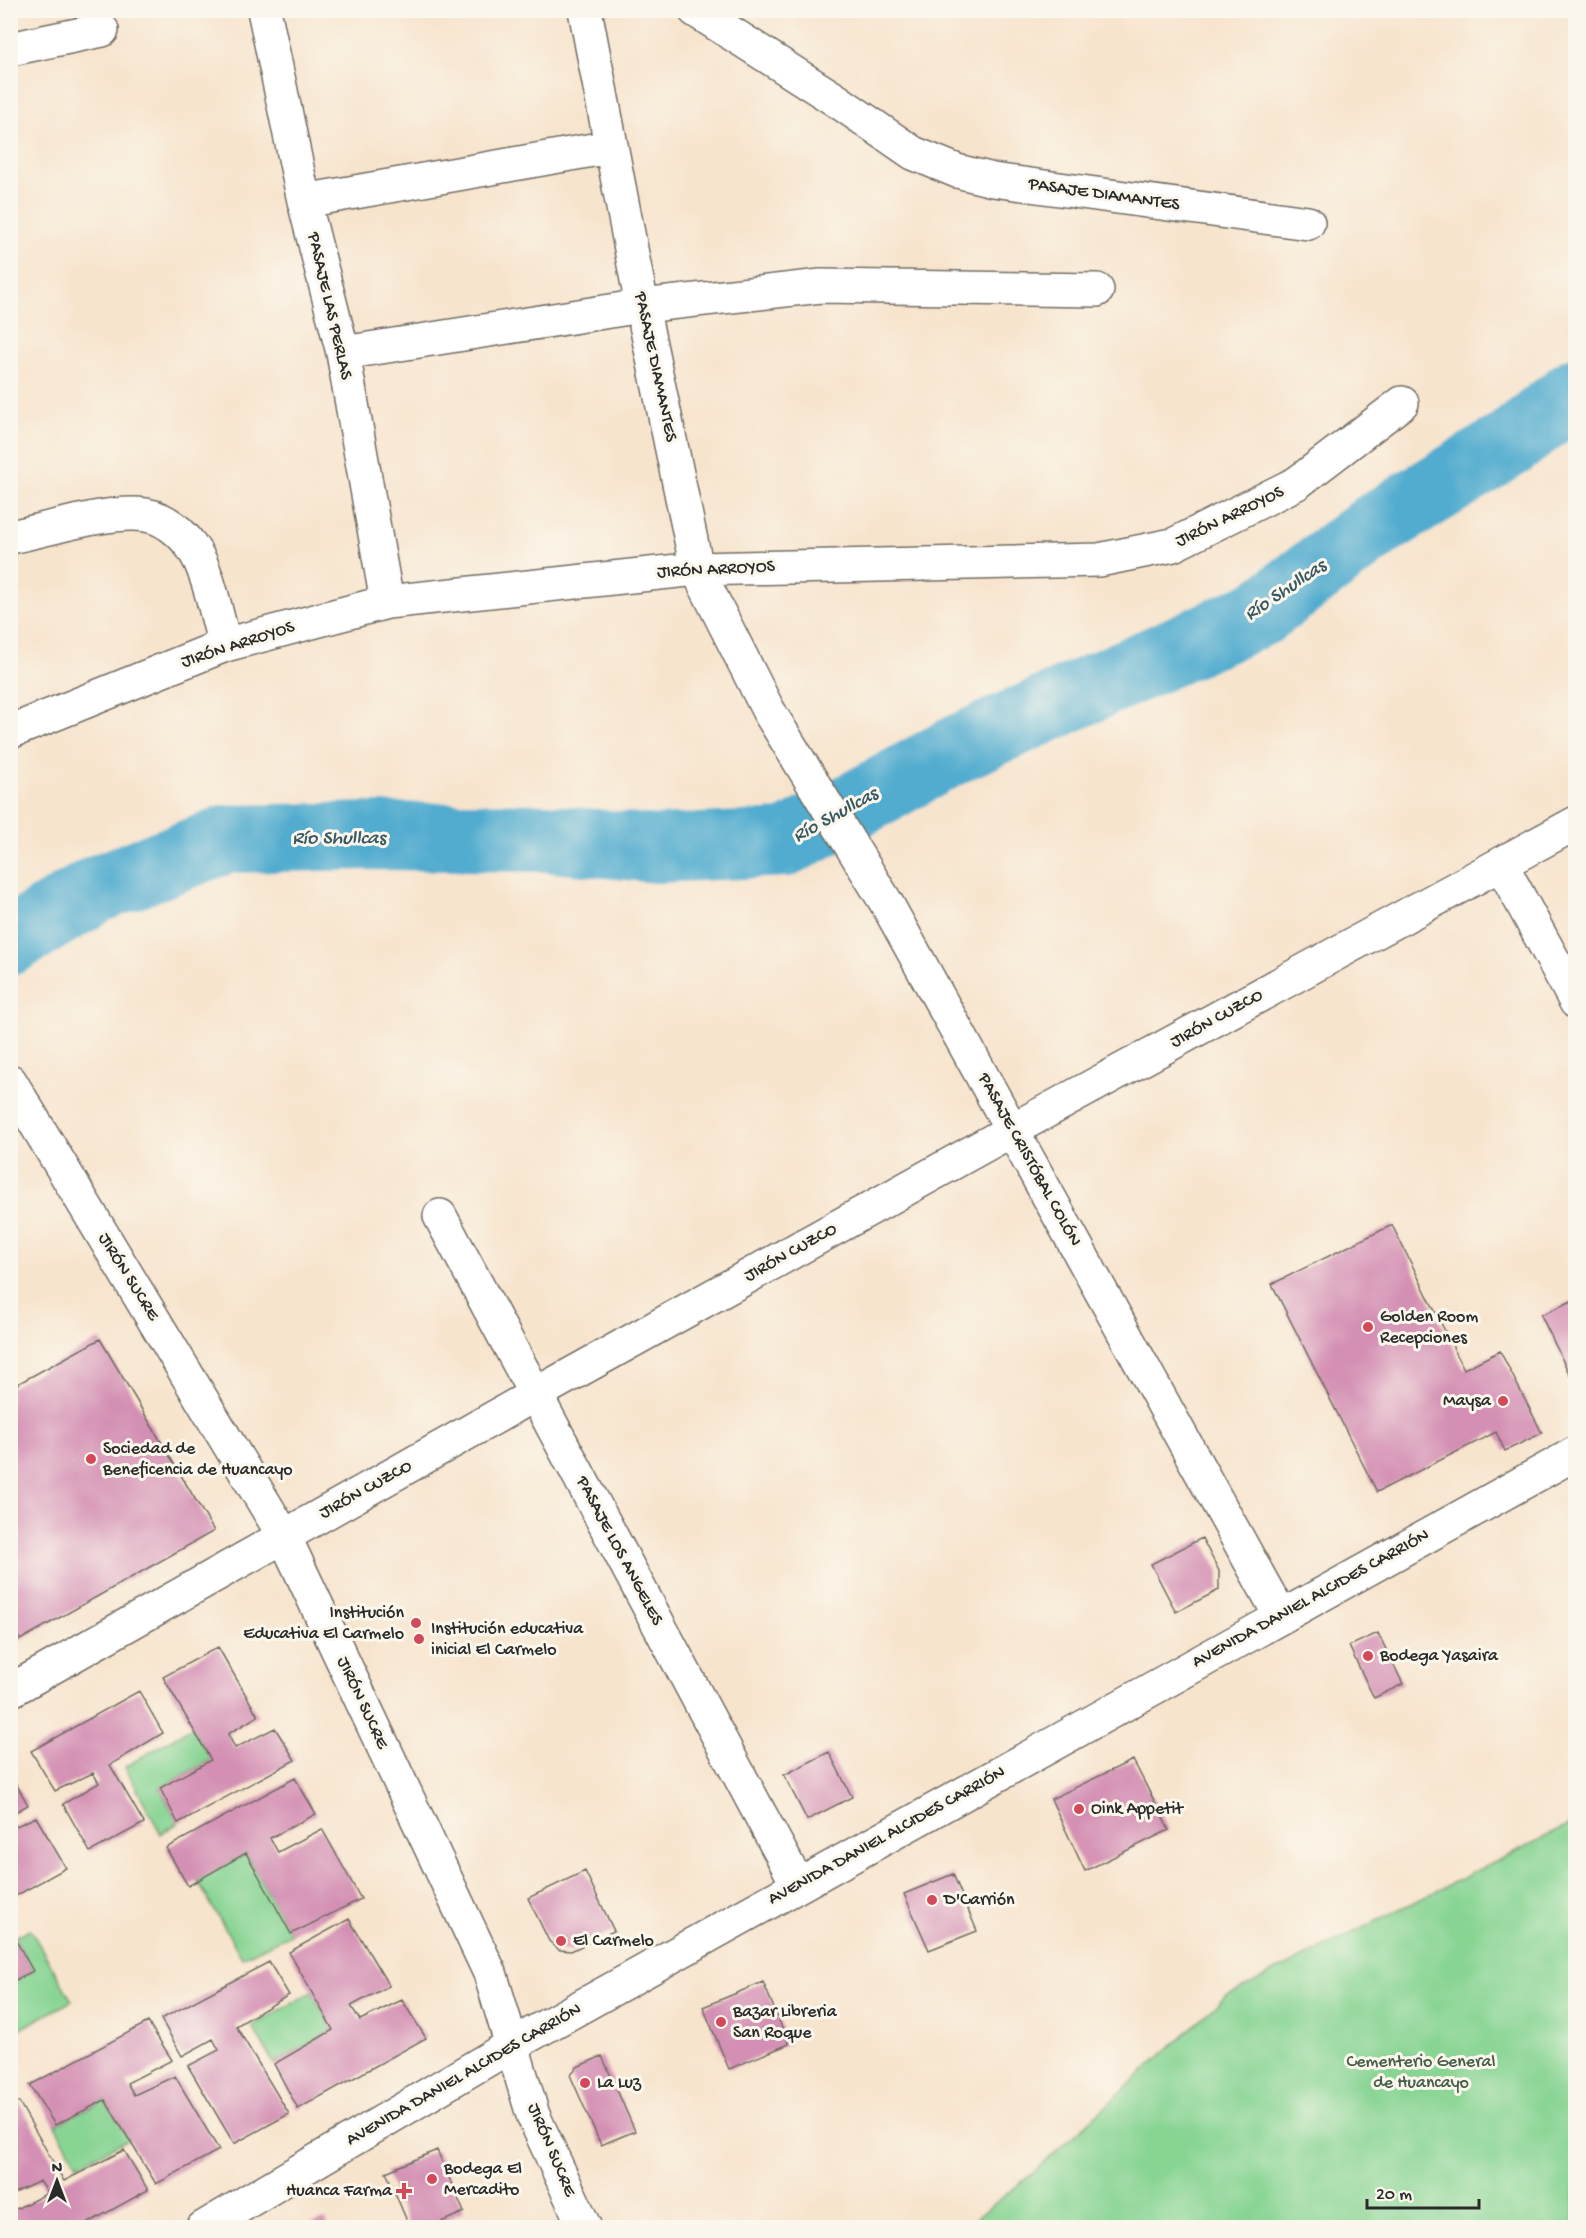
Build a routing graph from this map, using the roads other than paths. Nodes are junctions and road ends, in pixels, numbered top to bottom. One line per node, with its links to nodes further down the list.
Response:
1 (264, 10): 7 (street, PASAJE LAS PERLAS)
2 (585, 10): 6 (street, PASAJE DIAMANTES)
3 (695, 10): 8 (street, PASAJE DIAMANTES)
4 (102, 30): 5 (street)
5 (10, 50)
6 (610, 147): 7 (street); 10 (street, PASAJE DIAMANTES)
7 (304, 201): 11 (street, PASAJE LAS PERLAS)
8 (1308, 223)
9 (1097, 290): 10 (street)
10 (642, 306): 11 (street); 14 (street, PASAJE DIAMANTES)
11 (343, 353): 15 (street, PASAJE LAS PERLAS)
12 (1402, 403): 14 (street, JIRÓN ARROYOS)
13 (10, 537): 16 (street)
14 (697, 569): 15 (street, JIRÓN ARROYOS); 17 (street, PASAJE DIAMANTES)
15 (387, 602): 16 (street, JIRÓN ARROYOS)
16 (225, 645): 18 (street, JIRÓN ARROYOS)
17 (768, 710): 23 (street, PASAJE CRISTÓBAL COLÓN)
18 (10, 732)
19 (1575, 823): 20 (street, JIRÓN CUZCO)
20 (1501, 864): 21 (street); 23 (street, JIRÓN CUZCO)
21 (1575, 1002)
22 (10, 1081): 27 (street, JIRÓN SUCRE)
23 (1012, 1130): 25 (street, JIRÓN CUZCO); 28 (street, PASAJE CRISTÓBAL COLÓN)
24 (440, 1216): 25 (street, PASAJE LOS ANGELES)
25 (536, 1394): 27 (street, JIRÓN CUZCO); 30 (street, PASAJE LOS ANGELES)
26 (1575, 1453): 28 (street, AVENIDA DANIEL ALCIDES CARRIÓN)
27 (284, 1536): 29 (street, JIRÓN CUZCO); 31 (street, JIRÓN SUCRE)
28 (1280, 1615): 30 (street, AVENIDA DANIEL ALCIDES CARRIÓN)
29 (10, 1691)
30 (798, 1885): 31 (street, AVENIDA DANIEL ALCIDES CARRIÓN)
31 (512, 2045): 32 (street, AVENIDA DANIEL ALCIDES CARRIÓN); 33 (street, JIRÓN SUCRE)
32 (211, 2226)
33 (585, 2228)

